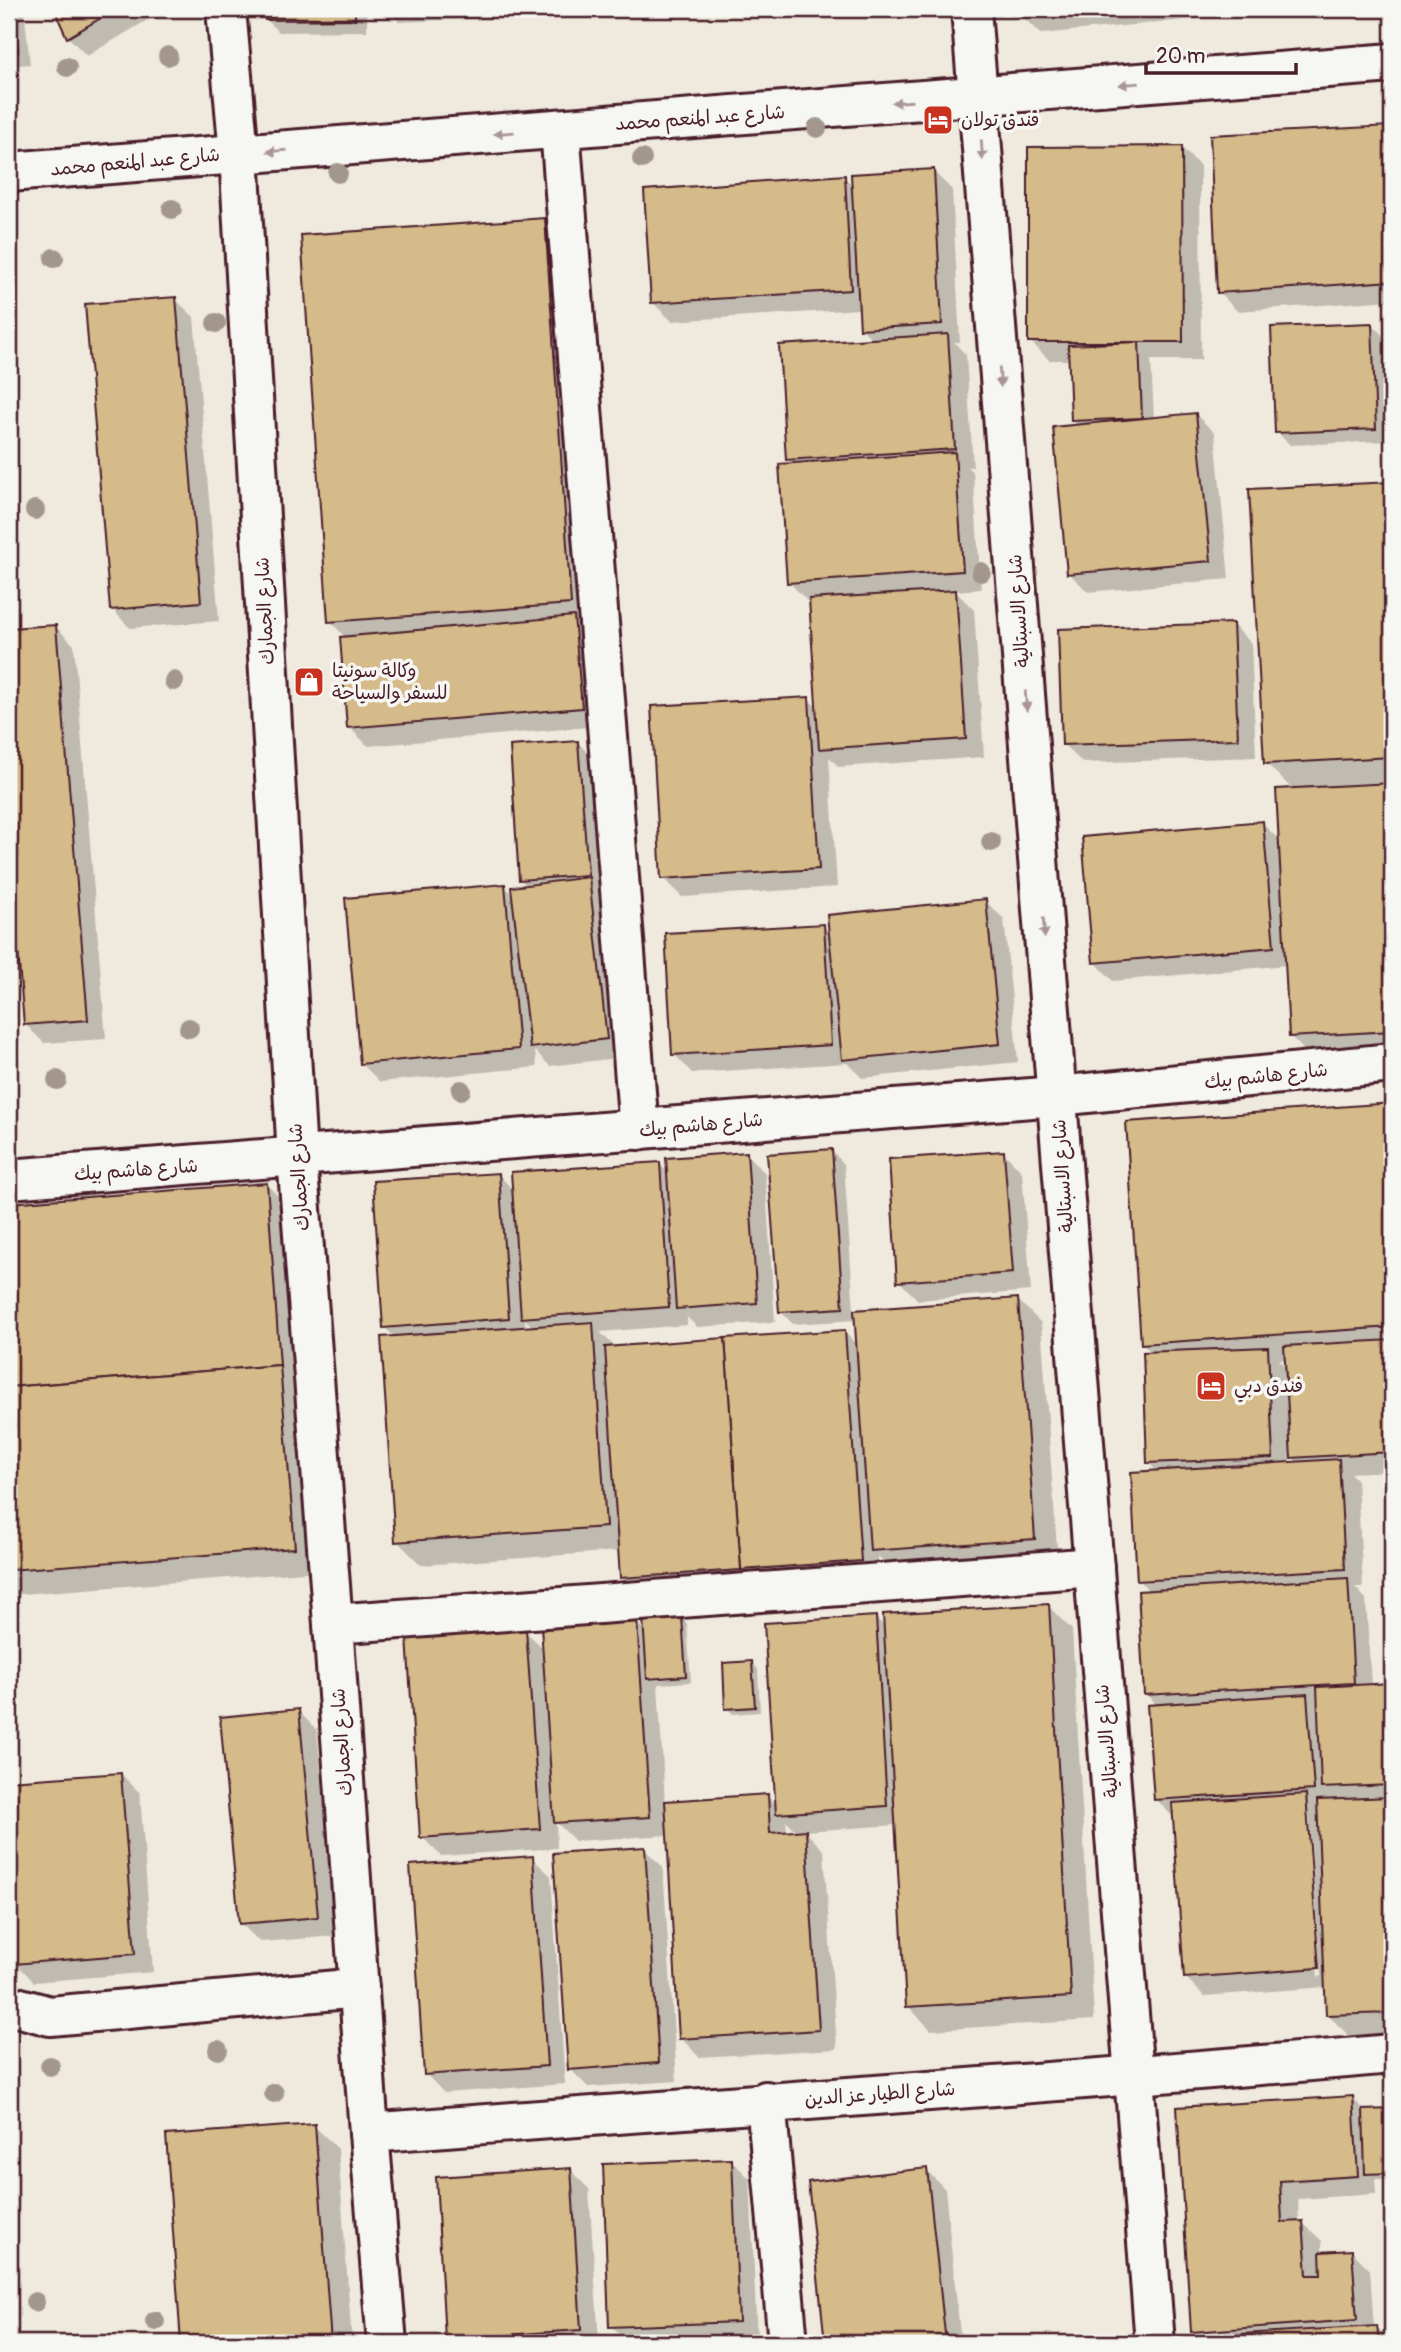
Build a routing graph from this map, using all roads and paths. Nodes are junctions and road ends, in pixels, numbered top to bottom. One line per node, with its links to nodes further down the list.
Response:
1 (226, 9): 6 (street, شارع الجمارك)
2 (971, 9): 4 (street, شارع الاسبتالية)
3 (1392, 63): 4 (street, شارع عبد المنعم محمد, one-way to 4)
4 (978, 96): 5 (street, شارع عبد المنعم محمد, one-way to 5); 9 (street, شارع الاسبتالية, one-way to 9)
5 (560, 129): 6 (street, شارع عبد المنعم محمد, one-way to 6); 10 (street)
6 (239, 154): 7 (street, شارع عبد المنعم محمد); 11 (street, شارع الجمارك)
7 (9, 172)
8 (1392, 1063): 9 (street, شارع هاشم بيك)
9 (1057, 1096): 10 (street, شارع هاشم بيك); 13 (street, شارع الاسبتالية)
10 (639, 1130): 11 (street, شارع هاشم بيك)
11 (297, 1157): 12 (street, شارع هاشم بيك); 14 (street, شارع الجمارك)
12 (9, 1179)
13 (1094, 1567): 14 (street); 18 (street, شارع الاسبتالية)
14 (333, 1623): 15 (street, شارع الجمارك)
15 (359, 1988): 16 (street); 20 (street, شارع الجمارك)
16 (9, 2005)
17 (1392, 2054): 18 (street, شارع الطيار عز الدين)
18 (1134, 2077): 19 (street, شارع الطيار عز الدين); 23 (street, شارع الاسبتالية)
19 (766, 2101): 20 (street, شارع الطيار عز الدين); 22 (street)
20 (369, 2133): 21 (street, شارع الجمارك)
21 (387, 2343)
22 (788, 2343)
23 (1155, 2343)

